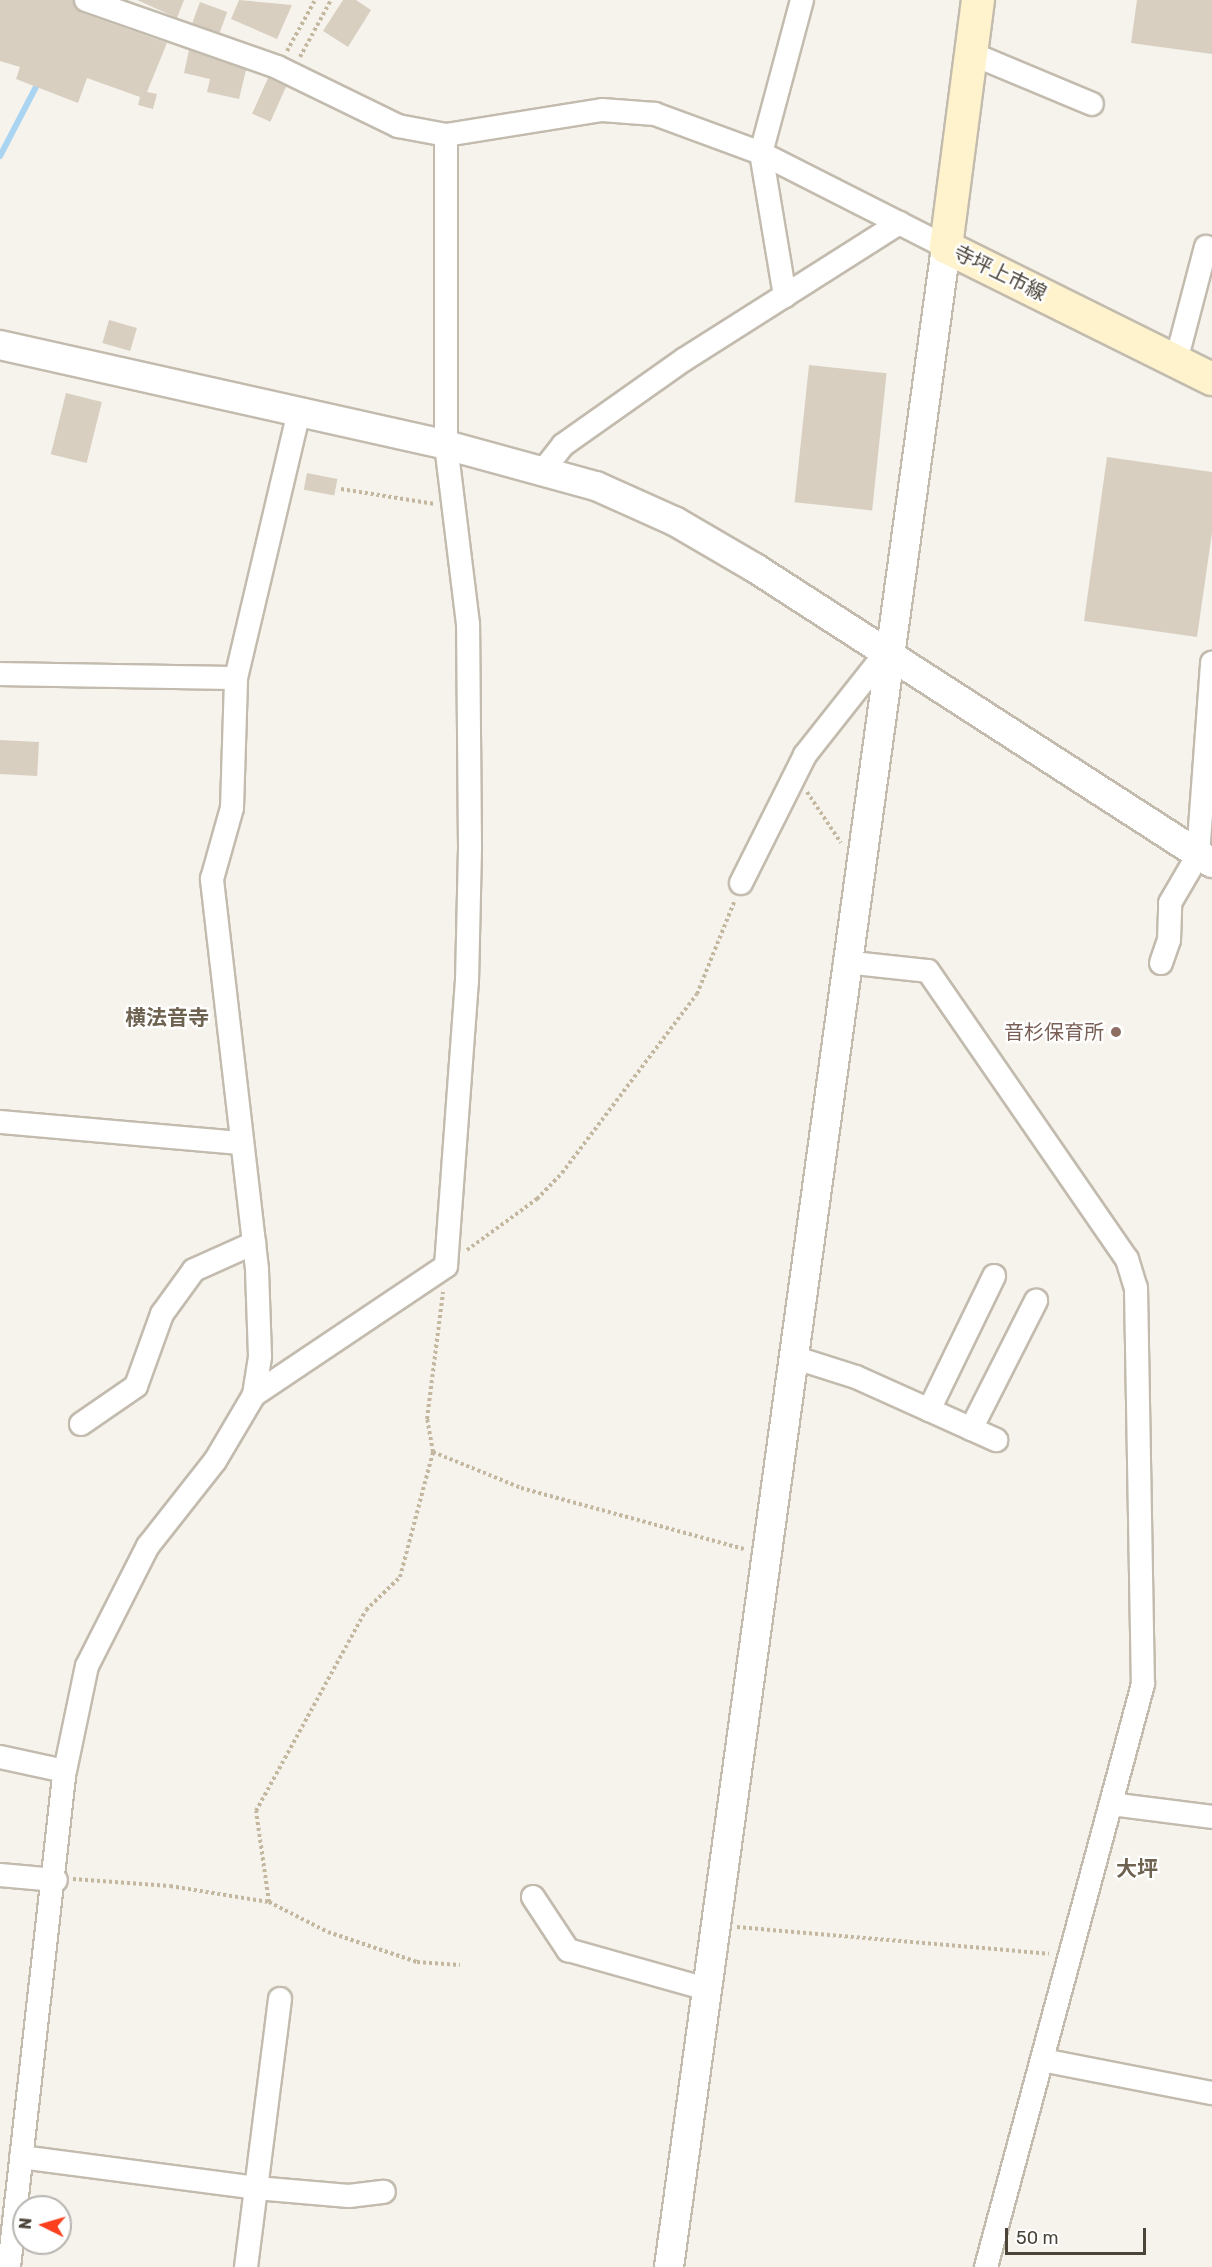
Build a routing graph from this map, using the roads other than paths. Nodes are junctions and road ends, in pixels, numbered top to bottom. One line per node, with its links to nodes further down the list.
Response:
1 (86, 0): 6 (street)
2 (802, 0): 7 (street)
3 (978, 0): 4 (main road, 寺坪上市線)
4 (970, 53): 5 (street); 9 (main road, 寺坪上市線)
5 (1092, 104)
6 (446, 135): 7 (street); 16 (street)
7 (761, 153): 8 (street); 11 (street)
8 (899, 223): 9 (street); 11 (street)
9 (946, 247): 13 (main road, 寺坪上市線); 18 (street)
10 (1206, 262): 13 (street)
11 (785, 296): 17 (street)
12 (0, 345): 15 (street)
13 (1176, 361): 14 (main road, 寺坪上市線)
14 (1212, 379)
15 (299, 412): 16 (street); 21 (street)
16 (446, 445): 17 (street); 32 (street)
17 (545, 468): 18 (street)
18 (888, 650): 22 (street); 23 (street); 24 (street)
19 (1212, 663): 22 (street)
20 (0, 674): 21 (street)
21 (236, 678): 27 (street)
22 (1205, 859): 25 (street)
23 (741, 883)
24 (845, 962): 31 (street); 39 (street)
25 (1161, 963)
26 (0, 1122): 27 (street)
27 (240, 1143): 28 (street)
28 (254, 1243): 32 (street); 34 (street)
29 (994, 1276): 33 (street)
30 (1036, 1301): 35 (street)
31 (793, 1357): 33 (street); 44 (street)
32 (254, 1395): 38 (street)
33 (929, 1410): 35 (street)
34 (81, 1424)
35 (971, 1429): 36 (street)
36 (996, 1440)
37 (0, 1757): 38 (street)
38 (65, 1771): 42 (street)
39 (1111, 1804): 40 (street); 46 (street)
40 (1212, 1817)
41 (0, 1875): 42 (street)
42 (56, 1880): 48 (street)
43 (533, 1897): 44 (street)
44 (707, 1989): 53 (street)
45 (280, 1999): 49 (street)
46 (1042, 2060): 47 (street); 54 (street)
47 (1212, 2093)
48 (21, 2157): 49 (street); 51 (street)
49 (256, 2188): 50 (street); 52 (street)
50 (384, 2192)
51 (9, 2267)
52 (246, 2267)
53 (669, 2267)
54 (986, 2267)

